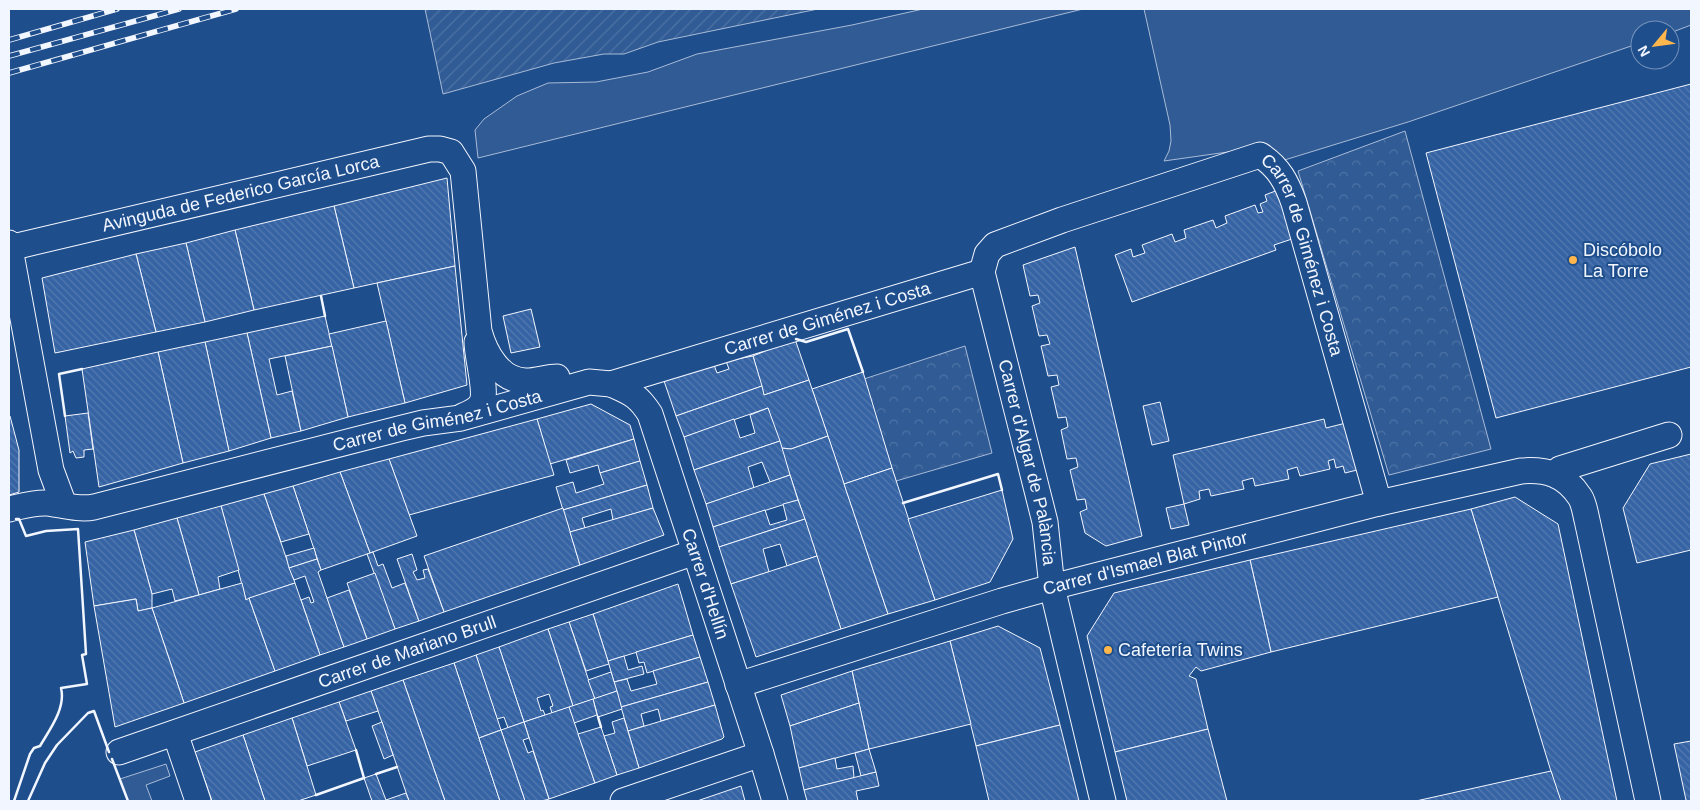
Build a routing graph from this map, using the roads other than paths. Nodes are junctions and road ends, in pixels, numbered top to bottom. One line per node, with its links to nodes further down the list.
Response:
1 (9, 246): 3 (street, Avinguda de Federico García Lorca); 9 (street)
2 (982, 272): 4 (street, Carrer de Giménez i Costa); 8 (street, Carrer de Giménez i Costa); 12 (street, Carrer d'Algar de Palància)
3 (479, 331): 4 (street); 5 (street)
4 (600, 383): 5 (street, Carrer de Giménez i Costa); 11 (street, Carrer d'Hellín)
5 (461, 418): 9 (street, Carrer de Giménez i Costa)
6 (1669, 435): 7 (street)
7 (1558, 476): 8 (street, Carrer d'Ismael Blat Pintor); 21 (street, Carrer d'Ismael Blat Pintor)
8 (1379, 503): 12 (street, Carrer d'Ismael Blat Pintor)
9 (64, 506): 10 (street, Carrer de Giménez i Costa)
10 (9, 509)
11 (695, 552): 13 (street, Carrer d'Hellín); 14 (street, Carrer de Mariano Brull)
12 (1052, 588): 13 (street, Carrer d'Ismael Blat Pintor); 20 (street, Carrer d'Algar de Palància)
13 (738, 685): 16 (street, Carrer d'Hellín)
14 (175, 733): 15 (street, Carrer de Mariano Brull); 17 (street)
15 (119, 752)
16 (761, 754): 18 (street); 19 (street, Carrer d'Hellín)
17 (198, 801)
18 (622, 801)
19 (775, 801)
20 (1104, 801)
21 (1648, 801)

